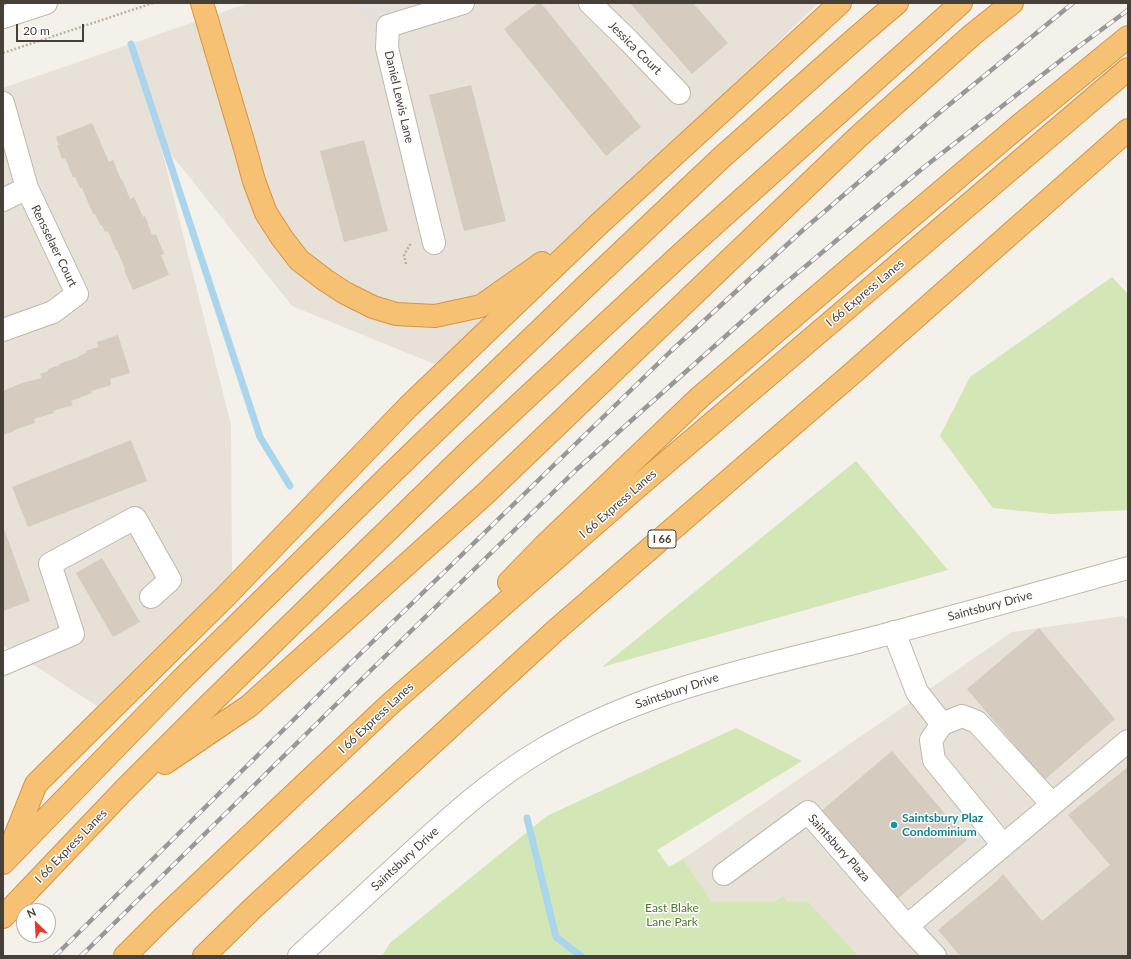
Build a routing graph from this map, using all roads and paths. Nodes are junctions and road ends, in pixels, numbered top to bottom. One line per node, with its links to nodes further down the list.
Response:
1 (46, 3): 10 (street)
2 (153, 3): 12 (path)
3 (202, 3): 19 (highway)
4 (463, 3): 20 (street, Daniel Lewis Lane)
5 (590, 3): 14 (street, Jessica Court)
6 (840, 3): 19 (highway)
7 (897, 3): 32 (highway)
8 (961, 3): 29 (highway, I 66 Express Lanes)
9 (1012, 3): 29 (highway)
10 (3, 17)
11 (1128, 37): 26 (highway)
12 (3, 53)
13 (1128, 69): 26 (highway, I 66 Express Lanes)
14 (679, 93)
15 (3, 103): 17 (street, Rensselaer Court)
16 (1128, 130): 37 (highway, I 66)
17 (26, 188): 18 (street); 21 (street, Rensselaer Court)
18 (3, 200)
19 (599, 224): 32 (highway)
20 (434, 243)
21 (3, 330)
22 (1128, 568): 24 (street, Saintsbury Drive)
23 (151, 596): 25 (street)
24 (894, 632): 27 (street); 38 (street, Saintsbury Drive)
25 (3, 664)
26 (389, 705): 36 (highway, I 66 Express Lanes)
27 (942, 724): 30 (street); 31 (street)
28 (1128, 741): 30 (street)
29 (124, 790): 34 (highway, I 66 Express Lanes)
30 (1052, 804): 31 (street)
31 (1003, 846): 35 (street)
32 (5, 861)
33 (724, 874): 35 (street, Saintsbury Plaza)
34 (3, 918)
35 (906, 926): 39 (street, Saintsbury Plaza)
36 (125, 956)
37 (204, 956)
38 (299, 956)
39 (935, 956)

